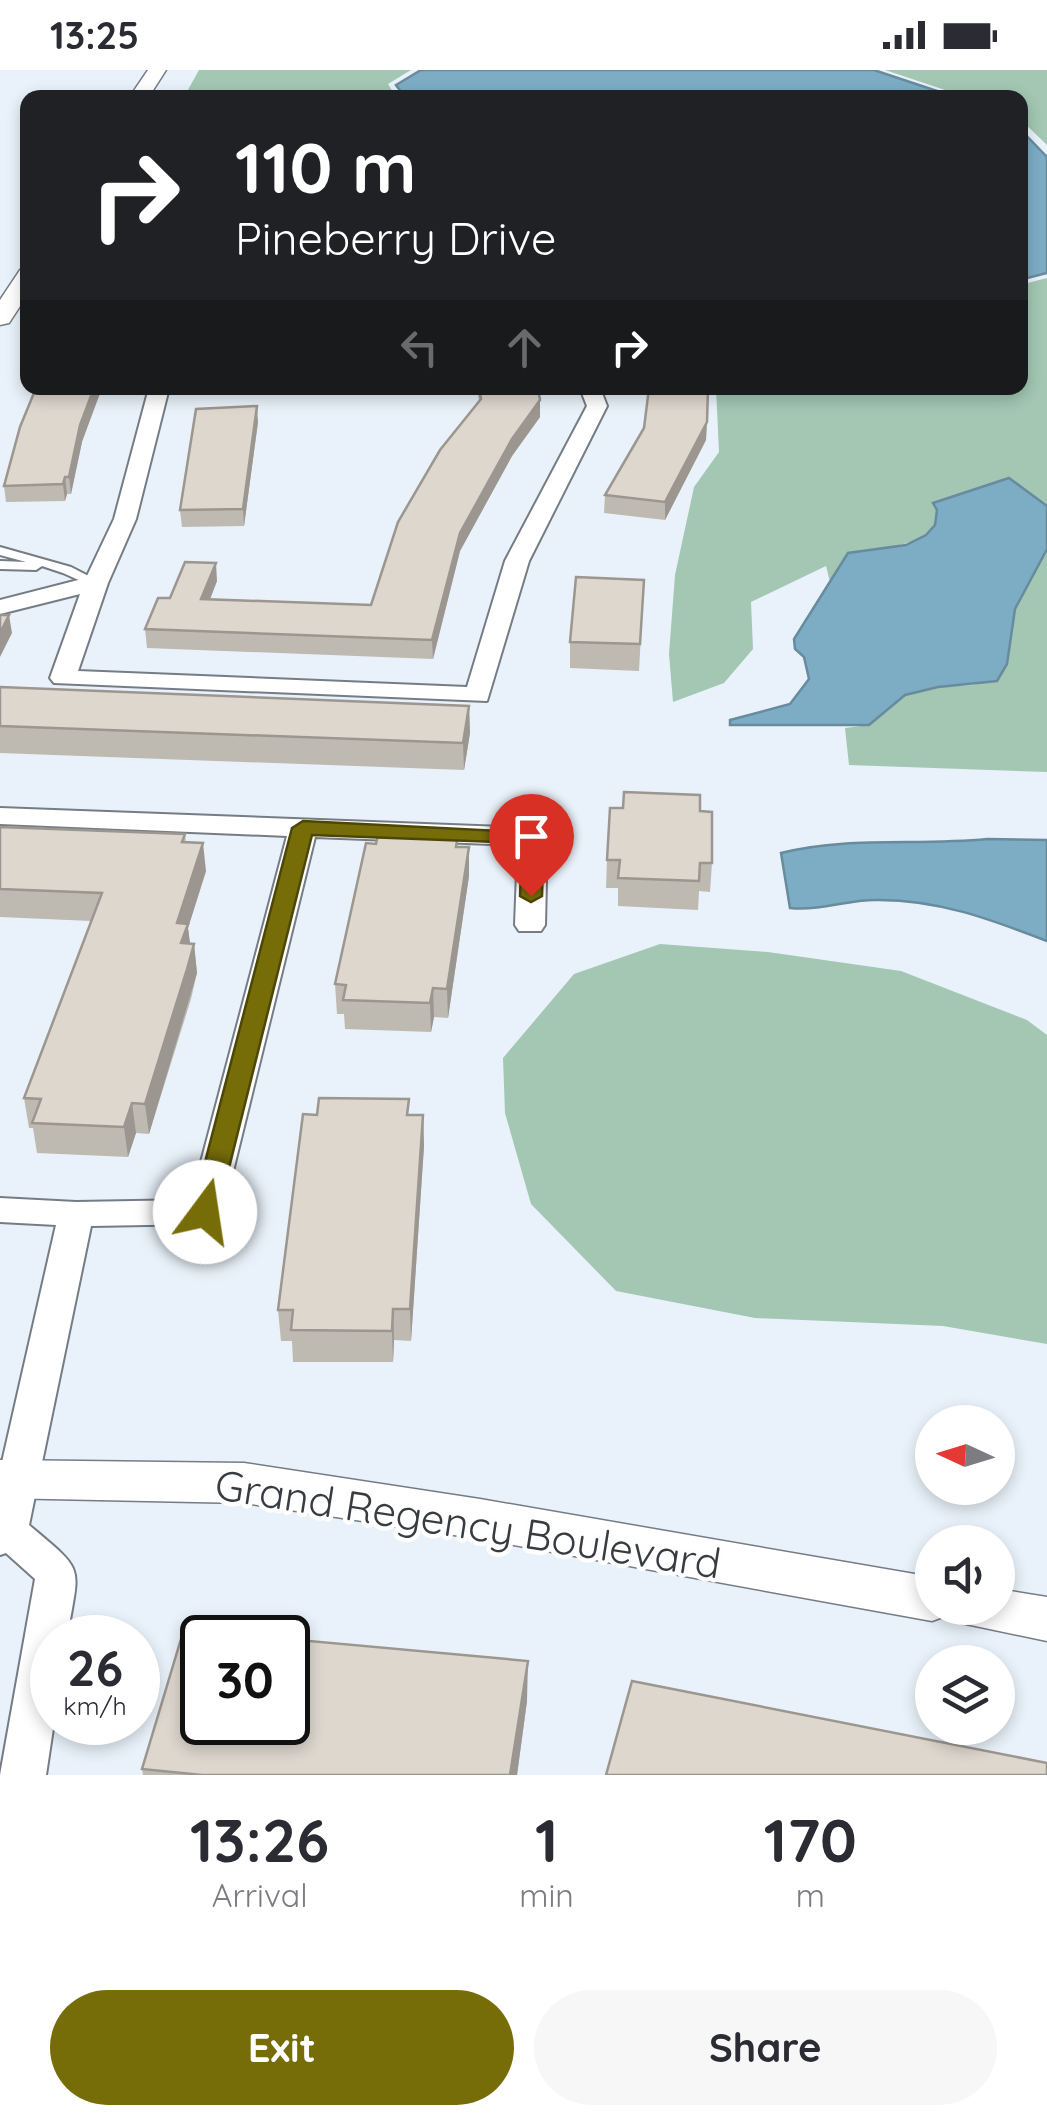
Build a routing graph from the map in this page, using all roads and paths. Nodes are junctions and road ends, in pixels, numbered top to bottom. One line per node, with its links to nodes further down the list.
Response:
1 (20, 287): 2 (street)
2 (0, 318)
3 (156, 395): 8 (street)
4 (593, 395): 8 (street)
5 (0, 551): 7 (lane)
6 (0, 565): 7 (lane)
7 (55, 566): 8 (lane)
8 (96, 583): 10 (street)
9 (0, 598): 10 (lane)
10 (36, 598): 11 (street)
11 (0, 608)
12 (0, 816): 13 (street)
13 (303, 828): 14 (street); 16 (street)
14 (530, 925)
15 (0, 1210): 16 (street)
16 (76, 1214): 17 (street)
17 (9, 1478): 18 (street); 19 (street, Grand Regency Boulevard)
18 (4, 1534): 22 (street)
19 (915, 1596)
20 (1015, 1614): 21 (street)
21 (1047, 1619)
22 (23, 1775)

